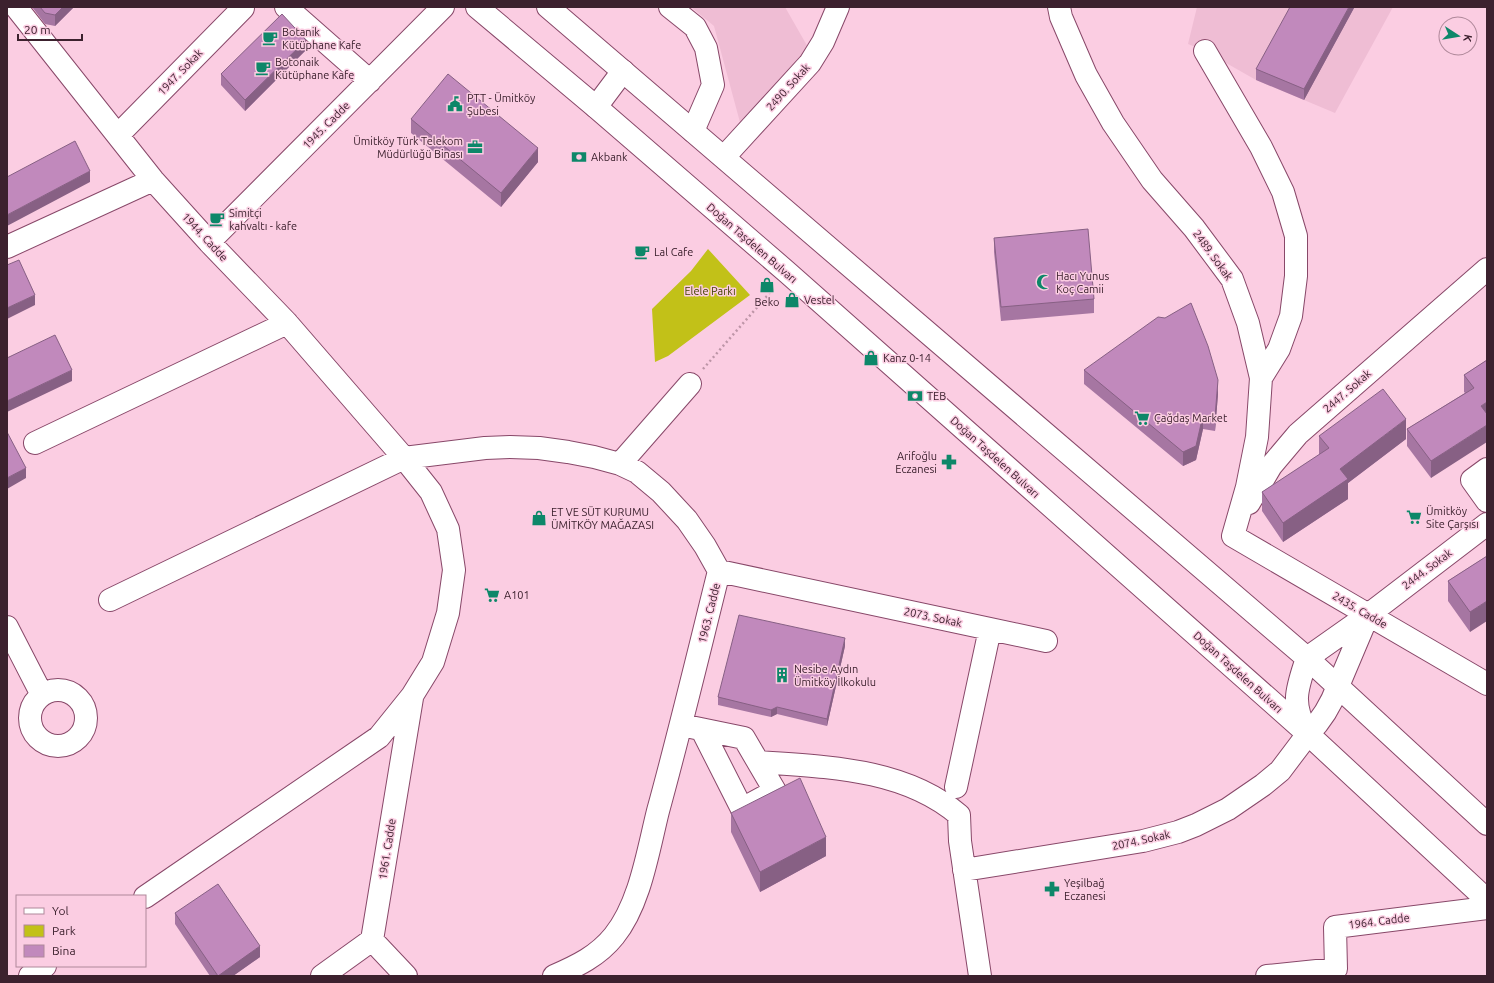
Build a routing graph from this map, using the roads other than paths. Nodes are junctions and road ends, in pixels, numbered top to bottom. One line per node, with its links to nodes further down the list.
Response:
1 (16, 7): 15 (street, 1944. Cadde)
2 (286, 7): 12 (street)
3 (443, 7): 12 (street, 1945. Cadde)
4 (477, 7): 13 (street, Doğan Taşdelen Bulvarı)
5 (548, 7): 11 (street)
6 (670, 7): 14 (street)
7 (838, 7): 16 (street, 2490. Sokak)
8 (1059, 7): 22 (street, 2489. Sokak)
9 (243, 8): 15 (street, 1947. Sokak)
10 (1205, 51): 22 (street)
11 (623, 71): 13 (street); 14 (street)
12 (370, 81): 18 (street, 1945. Cadde)
13 (596, 107): 43 (street, Doğan Taşdelen Bulvarı)
14 (693, 131): 16 (street)
15 (118, 136): 17 (street, 1944. Cadde)
16 (724, 157): 37 (street)
17 (153, 180): 18 (street, 1944. Cadde); 19 (street)
18 (209, 242): 21 (street, 1944. Cadde)
19 (7, 247)
20 (1487, 269): 30 (street, 2447. Sokak)
21 (287, 323): 24 (street); 25 (street, 1944. Cadde)
22 (1261, 378): 30 (street, 2489. Sokak)
23 (690, 384): 26 (street)
24 (35, 443)
25 (404, 458): 26 (street, 1963. Cadde); 32 (street, 1963. Cadde); 41 (street, 1944. Cadde)
26 (620, 464): 31 (street, 1963. Cadde)
27 (1487, 469): 28 (street)
28 (1487, 501)
29 (1487, 524): 33 (street, 2444. Sokak)
30 (1233, 536): 33 (street, 2435. Cadde)
31 (719, 571): 35 (street, 2073. Sokak); 42 (street, 1963. Cadde)
32 (110, 600)
33 (1368, 615): 37 (street, 2444. Sokak); 38 (street, 2435. Cadde); 39 (street, 2444. Sokak)
34 (7, 627): 40 (street)
35 (990, 629): 36 (street, 2073. Sokak); 45 (street)
36 (1046, 641)
37 (1307, 658): 39 (street); 43 (street)
38 (1487, 684)
39 (1338, 686): 43 (street, 2074. Sokak); 46 (street)
40 (42, 696)
41 (412, 696): 48 (street, 1944. Cadde); 51 (street, 1961. Cadde)
42 (692, 727): 44 (street); 44 (street); 56 (street, 1963. Cadde)
43 (1308, 734): 47 (street, 2074. Sokak); 49 (street, Doğan Taşdelen Bulvarı)
44 (758, 762): 47 (street)
45 (956, 787)
46 (1487, 824)
47 (964, 870): 57 (street)
48 (146, 896)
49 (1487, 900)
50 (1487, 908): 58 (street, 1964. Cadde)
51 (372, 940): 54 (street); 55 (street)
52 (44, 967): 53 (street)
53 (30, 976)
54 (322, 976)
55 (406, 976)
56 (554, 976)
57 (980, 976)
58 (1267, 976)

